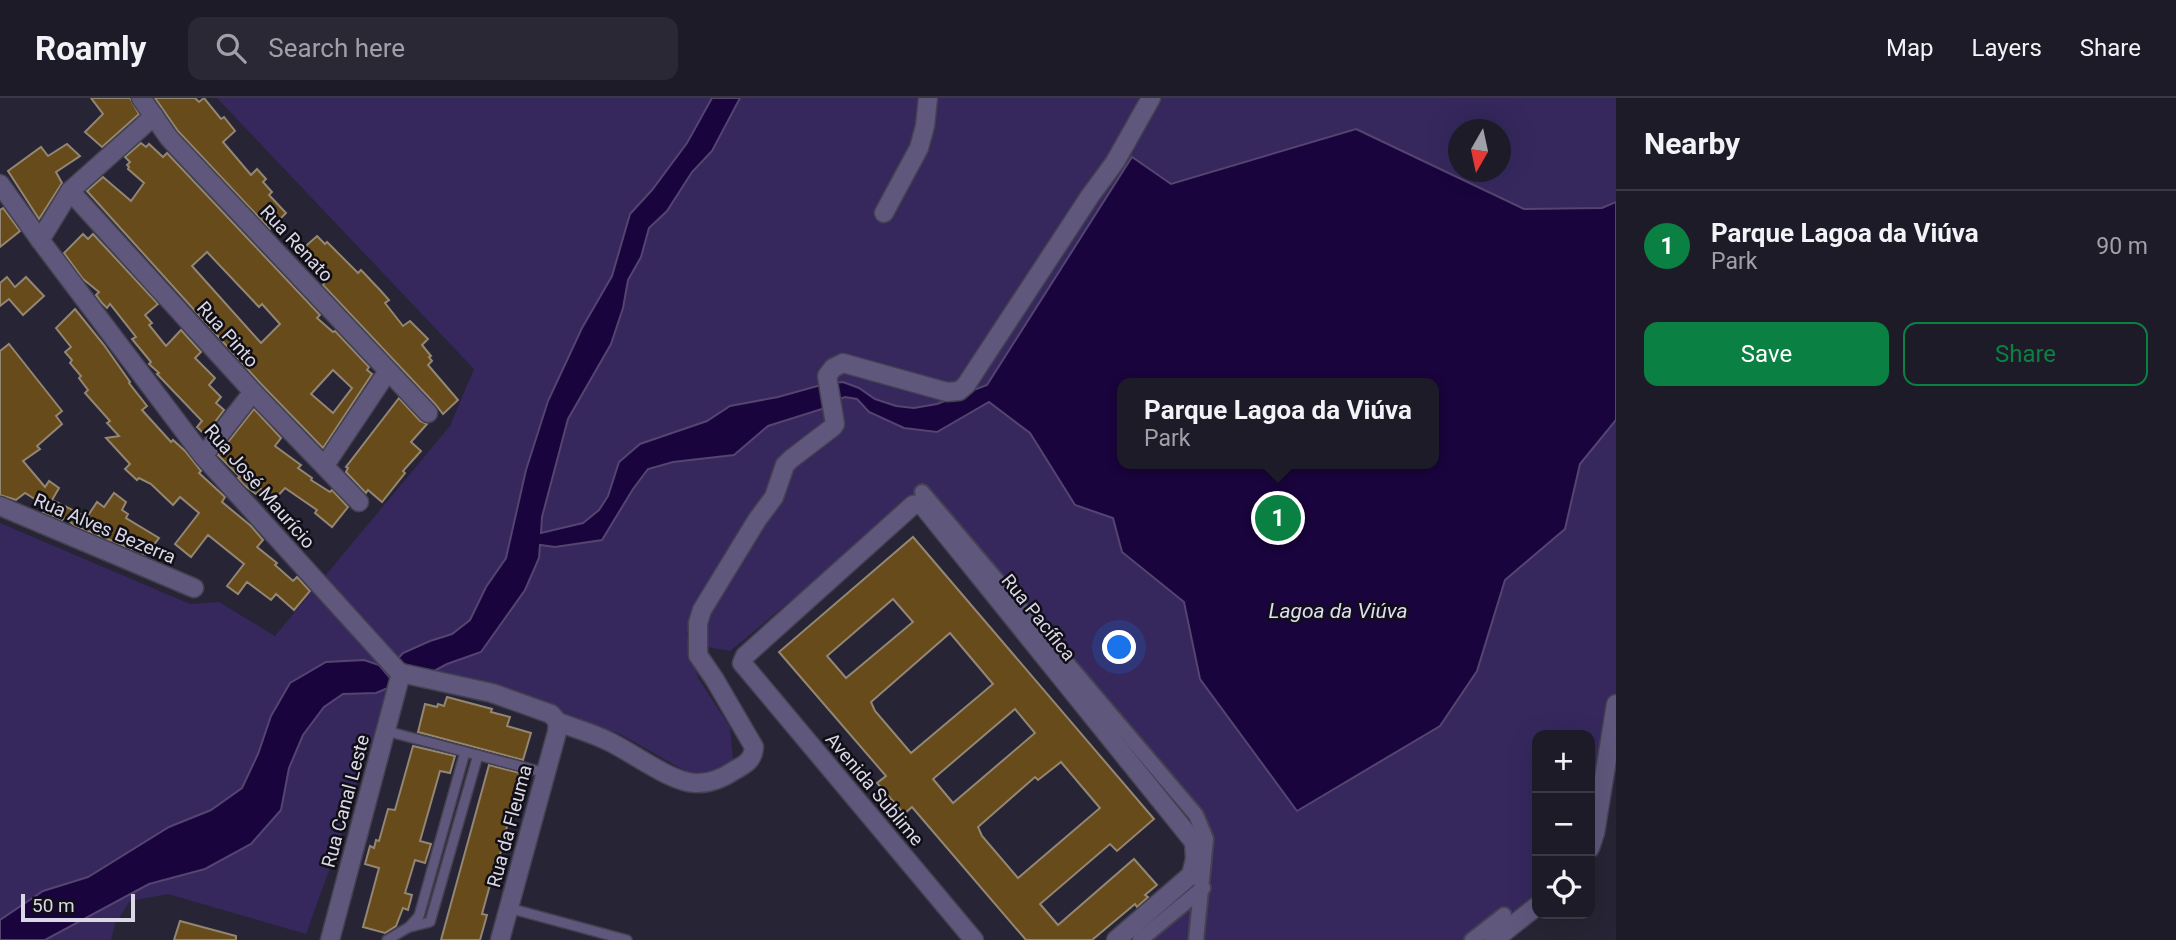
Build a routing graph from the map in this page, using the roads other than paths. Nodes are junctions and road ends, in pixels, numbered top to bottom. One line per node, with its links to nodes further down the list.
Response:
1 (141, 98): 4 (street, Rua Renato)
2 (928, 98): 7 (street)
3 (1151, 98): 21 (street)
4 (154, 116): 6 (street); 9 (street, Rua Renato)
5 (0, 184): 8 (street, Rua José Maurício)
6 (70, 191): 8 (street); 10 (street, Rua Pinto)
7 (884, 213)
8 (40, 240): 12 (street, Rua José Maurício)
9 (388, 371): 11 (street, Rua Renato); 13 (street)
10 (253, 392): 12 (street); 13 (street, Rua Pinto)
11 (428, 412)
12 (203, 456): 19 (street, Rua José Maurício)
13 (325, 465): 15 (street, Rua Pinto)
14 (922, 492): 27 (street)
15 (359, 502)
16 (0, 506): 17 (street, Rua Alves Bezerra)
17 (194, 588)
18 (743, 665): 36 (street, Avenida Sublime); 37 (street, Rua Pacífica)
19 (401, 673): 21 (street); 22 (street, Rua Canal Leste)
20 (1616, 704): 26 (street)
21 (558, 722): 25 (street, Rua da Fleuma)
22 (386, 731): 23 (lane); 32 (street, Rua Canal Leste)
23 (465, 752): 24 (lane); 31 (lane)
24 (478, 755): 25 (lane); 31 (lane)
25 (546, 773): 28 (street, Rua da Fleuma)
26 (1595, 833)
27 (1203, 888): 38 (street); 39 (street)
28 (509, 908): 34 (street, Rua da Fleuma); 35 (lane)
29 (1532, 910): 41 (street)
30 (1504, 915): 40 (street)
31 (409, 927): 33 (lane)
32 (330, 940)
33 (387, 940)
34 (500, 940)
35 (627, 940)
36 (974, 940)
37 (1116, 940)
38 (1140, 940)
39 (1196, 940)
40 (1472, 940)
41 (1494, 940)

